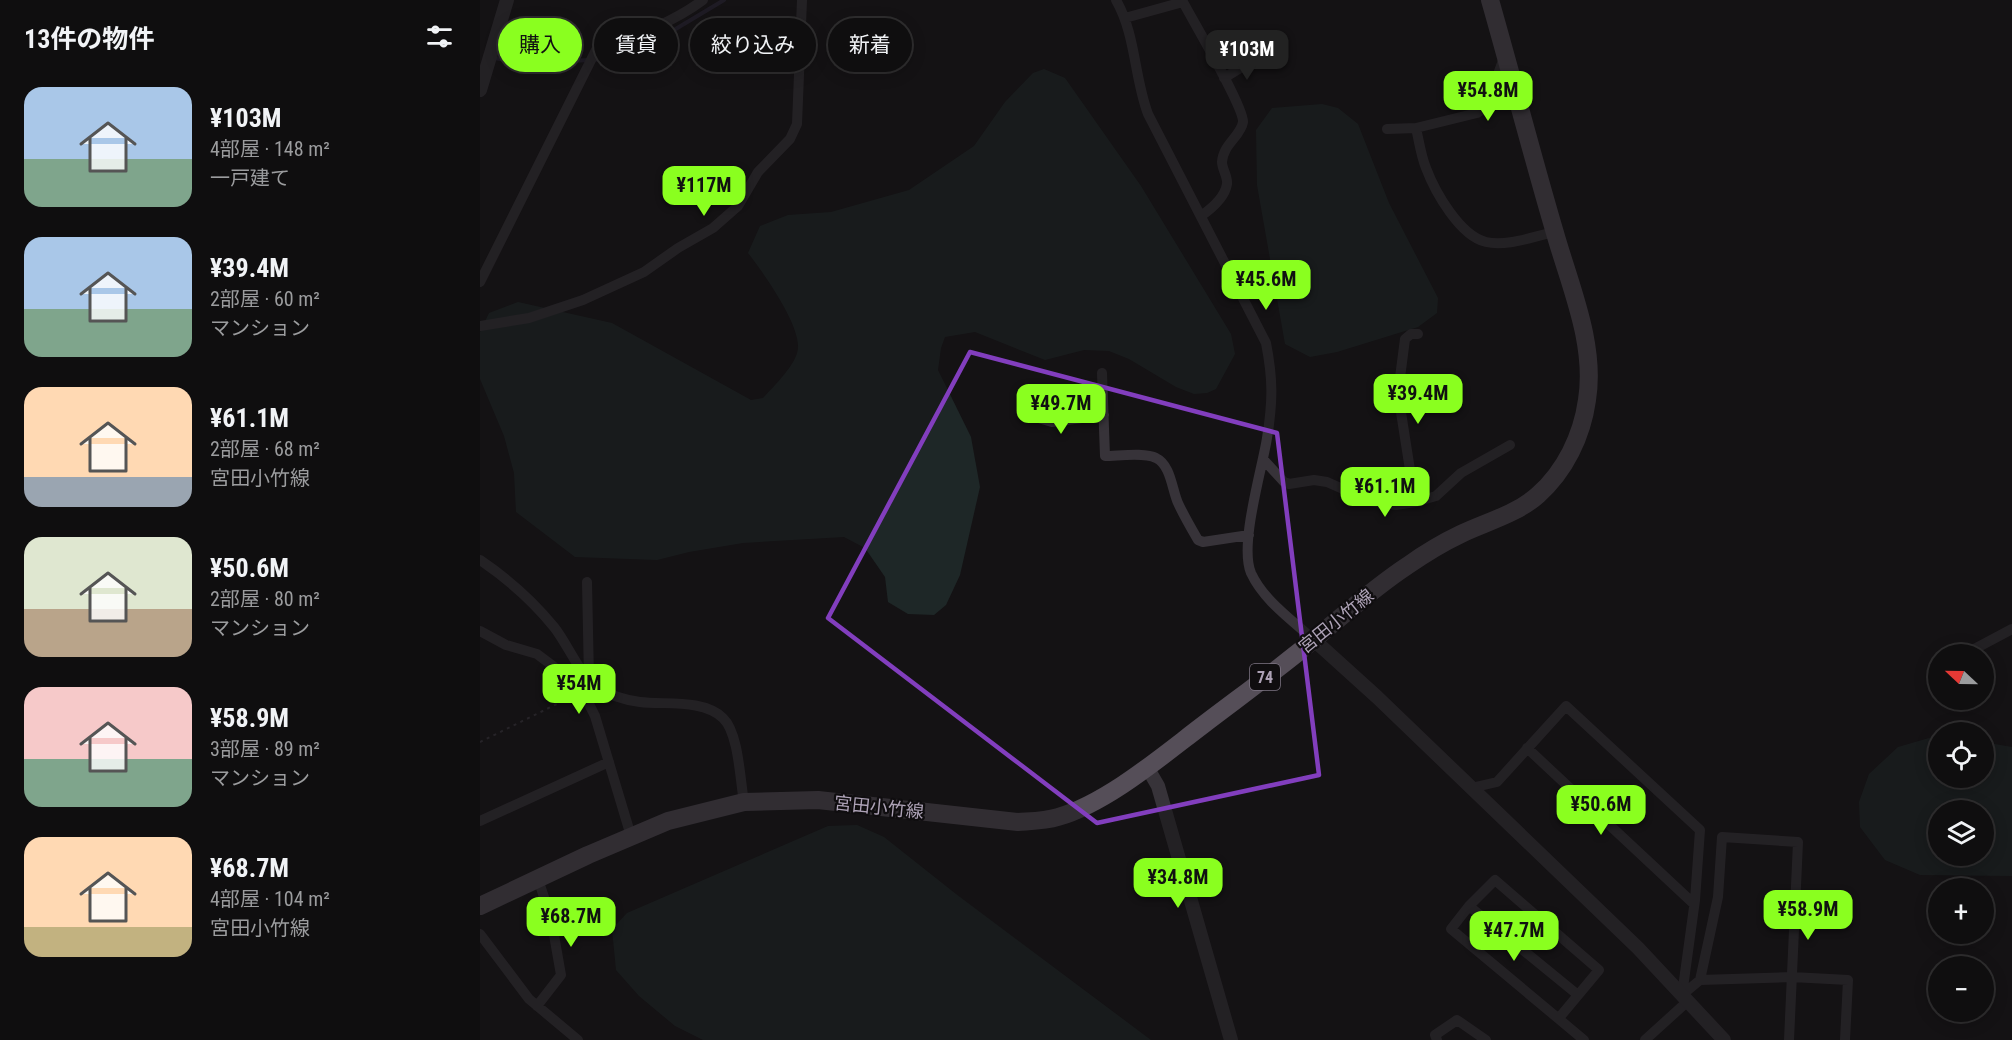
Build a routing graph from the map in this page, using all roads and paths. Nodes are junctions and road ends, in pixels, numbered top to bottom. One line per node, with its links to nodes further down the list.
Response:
1 (507, 0): 10 (street)
2 (703, 0): 15 (street)
3 (801, 0): 16 (street)
4 (1116, 0): 6 (street)
5 (1490, 0): 7 (main road, 宮田小竹線 / 74)
6 (1125, 18): 9 (street); 13 (street)
7 (1505, 54): 11 (street); 14 (main road, 宮田小竹線 / 74)
8 (1255, 59): 9 (street)
9 (1224, 78): 13 (street)
10 (480, 90)
11 (1416, 128): 12 (street); 14 (street)
12 (1387, 129)
13 (1201, 216): 22 (street)
14 (1555, 232): 29 (main road, 宮田小竹線 / 74)
15 (480, 282)
16 (480, 326)
17 (1418, 334): 23 (street)
18 (1102, 374): 20 (street)
19 (1022, 414): 20 (street)
20 (1104, 415): 24 (street)
21 (1510, 445): 23 (street)
22 (1263, 459): 23 (street); 24 (street)
23 (1415, 502)
24 (1249, 535): 29 (street)
25 (480, 560): 31 (street)
26 (587, 582): 31 (street)
27 (2012, 629): 30 (street)
28 (480, 631): 32 (street)
29 (1314, 640): 36 (main road, 宮田小竹線 / 74); 37 (street)
30 (1984, 644)
31 (589, 680): 32 (street); 38 (street)
32 (583, 697): 33 (path); 35 (street)
33 (480, 742)
34 (1527, 748): 37 (street); 42 (street); 42 (street)
35 (609, 762): 39 (street); 40 (street)
36 (1147, 767): 38 (main road, 宮田小竹線 / 74); 53 (street)
37 (1470, 788): 49 (street)
38 (744, 802): 40 (main road, 宮田小竹線 / 74)
39 (480, 821)
40 (631, 836): 41 (main road, 宮田小竹線 / 74)
41 (538, 879): 43 (main road, 宮田小竹線 / 74); 50 (street)
42 (1694, 904): 49 (street)
43 (480, 906)
44 (1469, 906): 48 (street); 48 (street); 51 (street)
45 (480, 934): 50 (street)
46 (1792, 977): 47 (street); 47 (street); 59 (street); 60 (street)
47 (1700, 980): 49 (street)
48 (1578, 995): 51 (street)
49 (1685, 998): 57 (street); 58 (street)
50 (537, 1006): 52 (street)
51 (1558, 1018): 56 (street)
52 (578, 1040)
53 (1231, 1040)
54 (1437, 1040): 55 (street)
55 (1486, 1040)
56 (1584, 1040)
57 (1646, 1040)
58 (1724, 1040)
59 (1790, 1040)
60 (1845, 1040)

